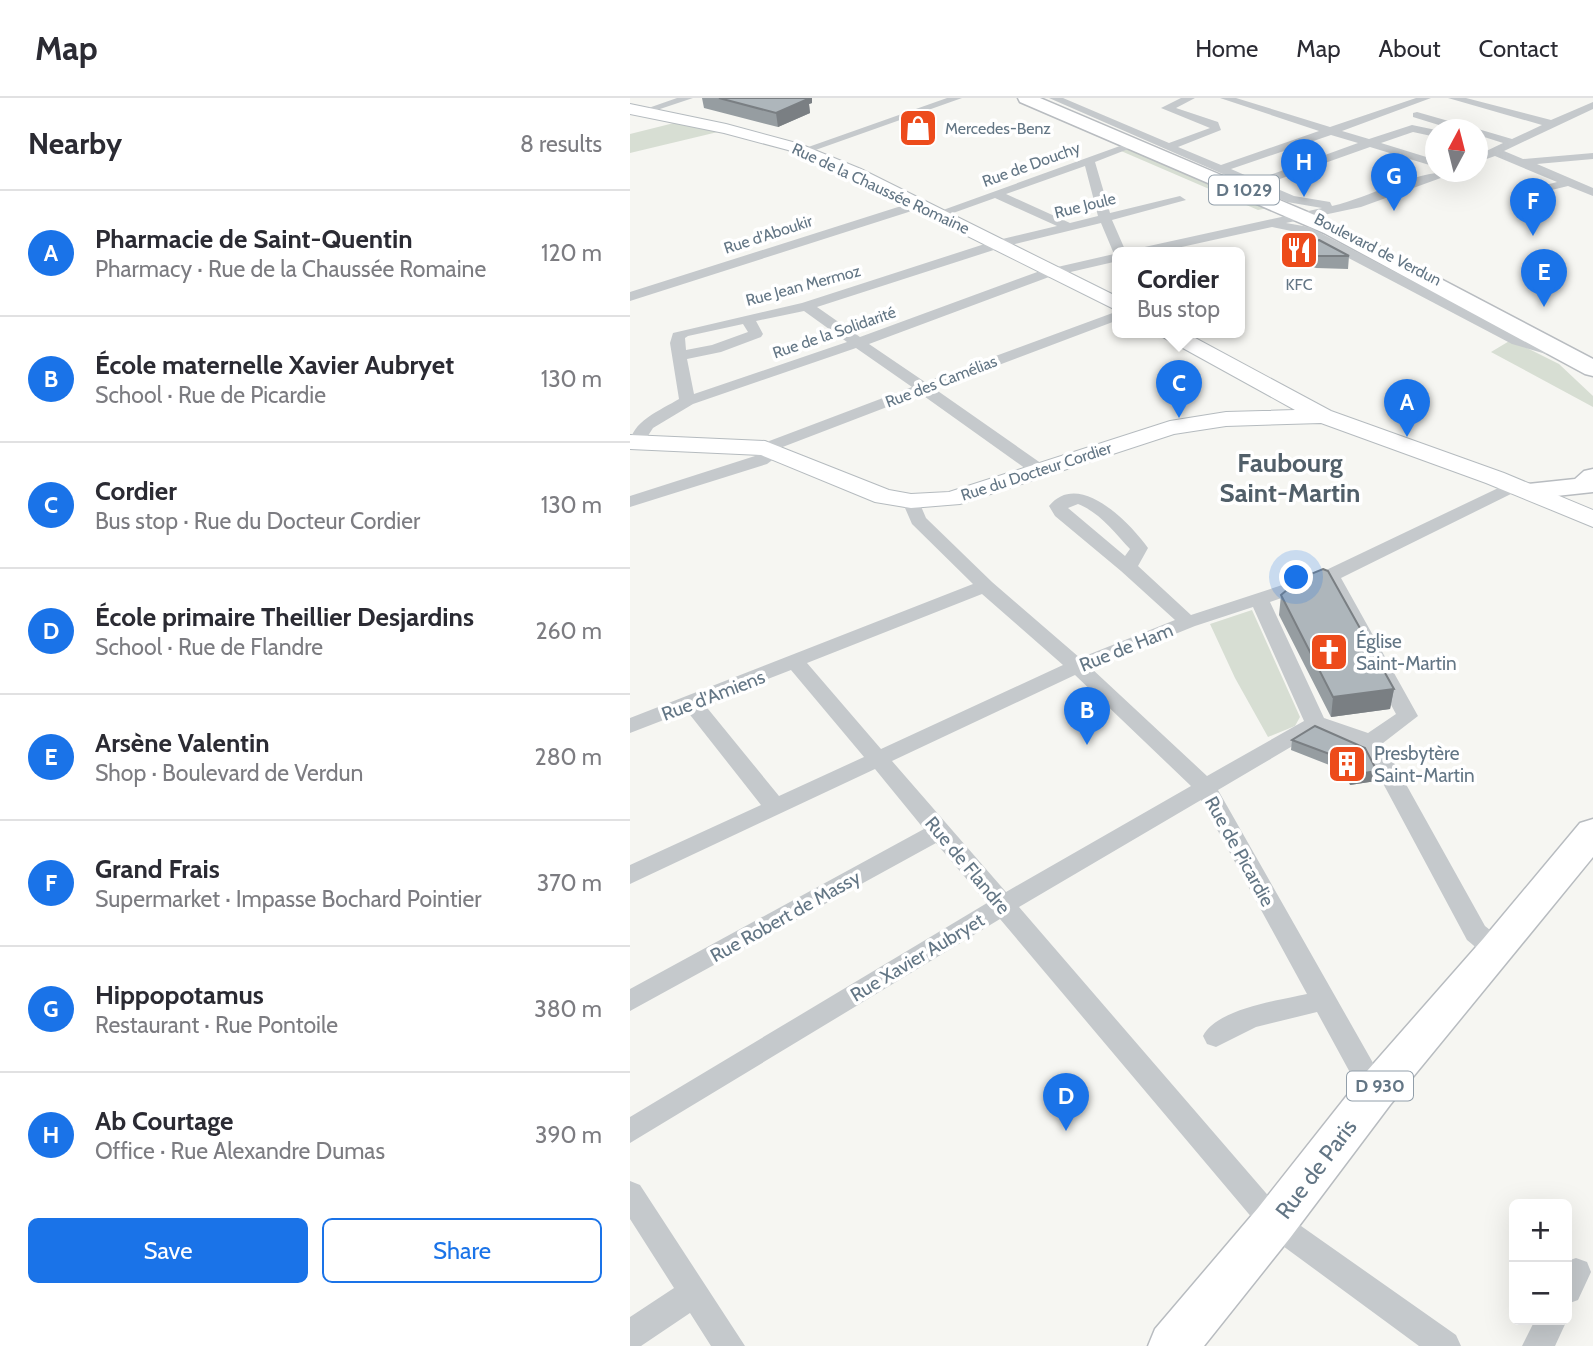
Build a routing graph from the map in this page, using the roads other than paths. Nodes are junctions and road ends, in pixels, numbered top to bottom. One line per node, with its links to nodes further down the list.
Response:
1 (688, 98): 13 (street)
2 (957, 98): 23 (street)
3 (1027, 98): 19 (main road, Boulevard de Verdun)
4 (1054, 98): 11 (street)
5 (1190, 98): 22 (street)
6 (1224, 98): 16 (street)
7 (1426, 98): 12 (street)
8 (1453, 98): 15 (street)
9 (1088, 102): 11 (street)
10 (1593, 105): 15 (street)
11 (1074, 106): 22 (street)
12 (1396, 109): 14 (street); 16 (street)
13 (636, 110): 23 (street, Rue de la Chaussée Romaine)
14 (1431, 119)
15 (1552, 124): 21 (street)
16 (1330, 131): 20 (street); 30 (street)
17 (1425, 131): 20 (street)
18 (1488, 135): 21 (street)
19 (1138, 143): 27 (street, Rue de Douchy); 41 (main road, Boulevard de Verdun)
20 (1368, 143): 28 (street); 33 (street)
21 (1516, 143): 24 (street)
22 (1170, 146): 30 (street)
23 (803, 151): 38 (street, Rue de la Chaussée Romaine)
24 (1496, 152): 25 (street); 29 (street)
25 (1488, 155)
26 (1593, 156): 29 (street)
27 (1089, 160): 35 (street, Rue de Douchy); 42 (street)
28 (1425, 161)
29 (1522, 162): 32 (street)
30 (1223, 168): 33 (street)
31 (1425, 179): 39 (street)
32 (1569, 182): 34 (street); 36 (street)
33 (1258, 183): 39 (street)
34 (1593, 192)
35 (996, 194): 40 (street, Rue de Douchy); 44 (street)
36 (1519, 196)
37 (1180, 200): 42 (street, Rue Joule)
38 (917, 205): 40 (street, Rue de la Chaussée Romaine); 50 (street, Rue d'Aboukir)
39 (1345, 206): 41 (street)
40 (938, 214): 45 (street, Rue de la Chaussée Romaine)
41 (1307, 215): 43 (street); 55 (main road, D 1029); 57 (main road, Boulevard de Verdun)
42 (1105, 218): 44 (street, Rue Joule); 46 (street)
43 (1269, 223): 47 (street); 57 (street, Boulevard de Verdun)
44 (1069, 227): 45 (street, Rue Joule)
45 (999, 244): 49 (street, Rue de la Chaussée Romaine); 52 (street, Rue Jean Mermoz)
46 (1115, 247)
47 (1162, 247)
48 (1112, 256): 49 (street, Rue de la Solidarité)
49 (1054, 271): 51 (street, Rue de la Chaussée Romaine); 58 (street, Rue de la Solidarité)
50 (630, 297)
51 (1112, 302)
52 (806, 306): 54 (street, Rue Jean Mermoz); 58 (street)
53 (1112, 317): 64 (street, Rue des Camélias)
54 (747, 318): 60 (street, Rue Jean Mermoz); 60 (street)
55 (1500, 319): 57 (main road); 62 (main road, D 1029)
56 (1179, 338): 66 (street)
57 (1542, 339): 59 (main road); 61 (main road); 63 (main road)
58 (860, 342): 64 (street); 65 (street, Rue de la Solidarité)
59 (1593, 350)
60 (679, 356): 65 (street)
61 (1593, 357)
62 (1593, 369)
63 (1593, 384)
64 (925, 388): 68 (street, Rue des Camélias); 69 (street)
65 (687, 401): 67 (street, Rue de la Solidarité)
66 (1323, 416): 69 (street, Rue du Docteur Cordier); 70 (street)
67 (633, 442): 68 (street, Rue du Docteur Cordier)
68 (770, 450): 71 (street, Rue du Docteur Cordier); 73 (street, Rue des Camélias)
69 (1039, 470): 71 (street, Rue du Docteur Cordier)
70 (1526, 488): 72 (main road); 75 (street, Rue de Ham)
71 (911, 501): 76 (street, Rue de Picardie)
72 (1591, 501)
73 (630, 502)
74 (1128, 567): 78 (street)
75 (1329, 576): 77 (street, Rue de Ham); 84 (street)
76 (985, 586): 79 (street); 80 (street, Rue de Picardie)
77 (1259, 599): 78 (street, Rue de Ham); 82 (street)
78 (1188, 622): 80 (street, Rue de Ham)
79 (795, 662): 81 (street, Rue d'Amiens); 85 (street, Rue de Flandre)
80 (1077, 667): 85 (street, Rue de Ham); 86 (street, Rue de Picardie)
81 (693, 704): 83 (street, Rue d'Amiens); 87 (street)
82 (1316, 723): 84 (street); 86 (street, Rue Xavier Aubryet)
83 (630, 726)
84 (1371, 741): 92 (street)
85 (877, 758): 87 (street, Rue de Ham); 88 (street, Rue de Flandre)
86 (1205, 787): 91 (street, Rue Xavier Aubryet); 94 (street, Rue de Picardie)
87 (774, 806): 90 (street, Rue de Ham)
88 (939, 831): 91 (street, Rue de Flandre); 93 (street, Rue Robert de Massy)
89 (1593, 831): 92 (main road, Rue de Paris / D 930)
90 (631, 873)
91 (1003, 905): 97 (street, Rue Xavier Aubryet); 99 (street, Rue de Flandre)
92 (1497, 950): 96 (main road, Rue de Paris / D 930)
93 (630, 1000)
94 (1323, 1000): 95 (street); 96 (street, Rue de Picardie)
95 (1216, 1036)
96 (1375, 1092): 99 (main road, Rue de Paris / D 930)
97 (630, 1131)
98 (630, 1194): 100 (street)
99 (1274, 1223): 104 (main road, Rue de Paris / D 930); 105 (street, Rue de Flandre)
100 (694, 1292): 102 (street); 103 (street)
101 (1549, 1325): 106 (street)
102 (630, 1335)
103 (729, 1346)
104 (1173, 1346)
105 (1445, 1346)
106 (1538, 1346)

